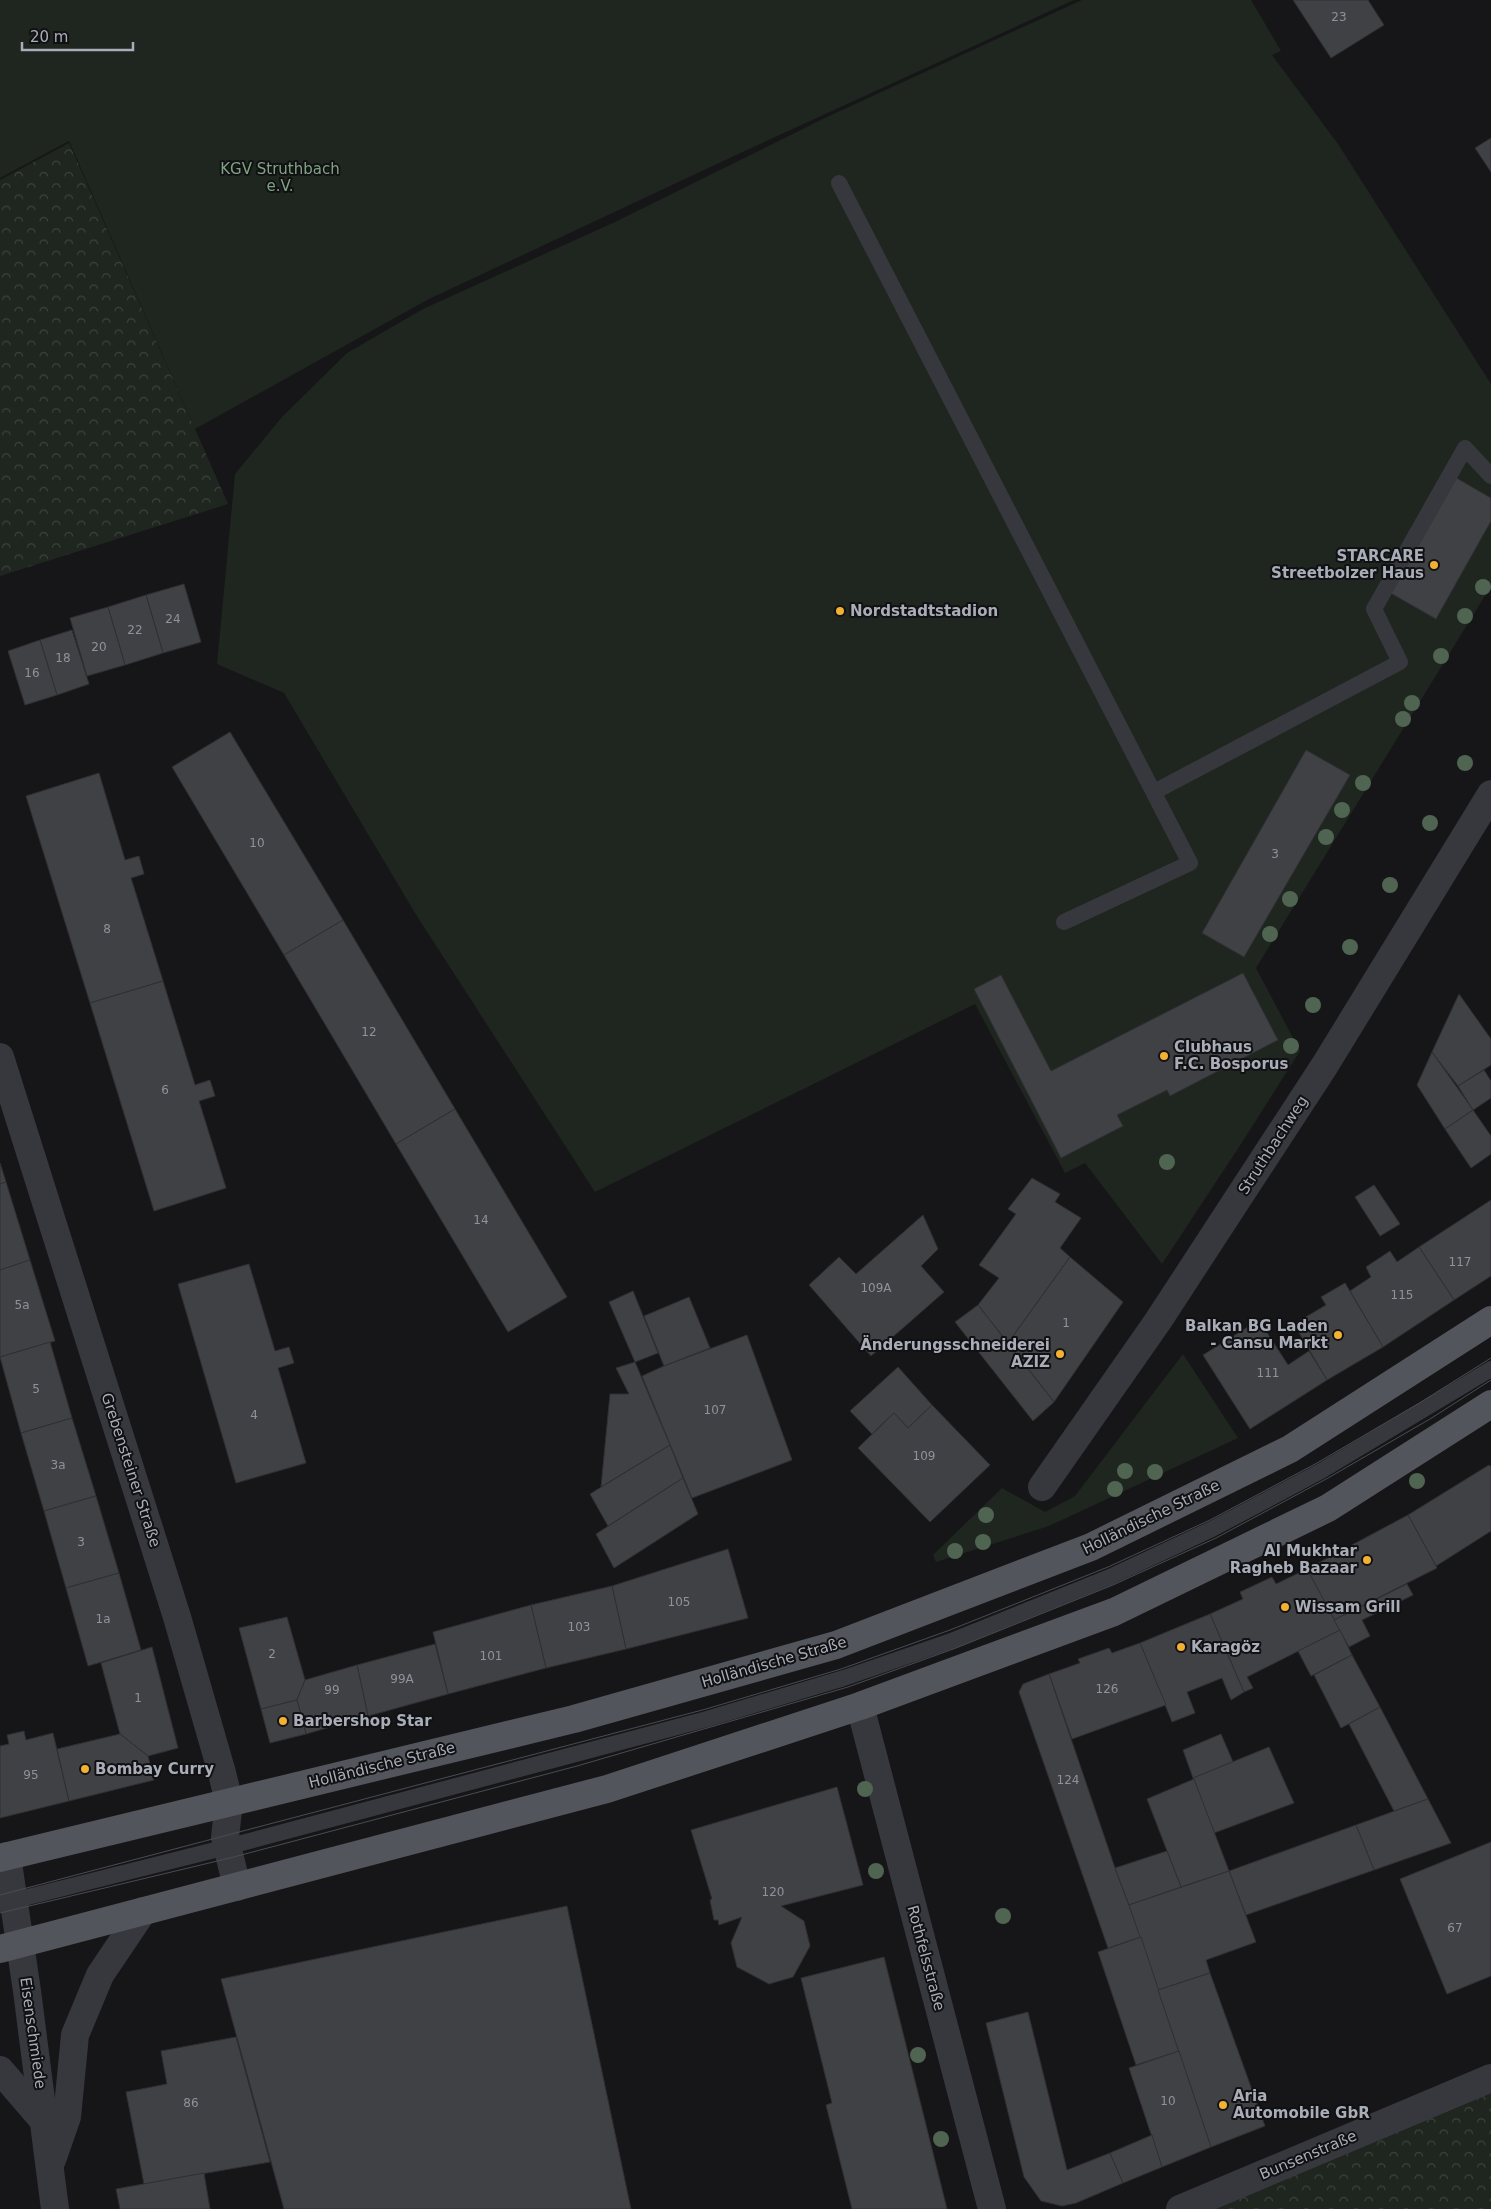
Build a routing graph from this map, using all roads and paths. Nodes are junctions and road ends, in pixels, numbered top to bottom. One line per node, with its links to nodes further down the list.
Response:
1 (839, 183): 3 (lane)
2 (1491, 476): 3 (lane)
3 (1154, 792): 5 (lane)
4 (1491, 794): 10 (street, Struthbachweg)
5 (1064, 922)
6 (0, 1057): 12 (street, Grebensteiner Straße)
7 (1491, 1320): 12 (main road, Holländische Straße)
8 (1491, 1369): 13 (lane)
9 (1491, 1404): 11 (main road)
10 (1042, 1487)
11 (860, 1706): 15 (main road); 24 (street, Rothfelsstraße)
12 (229, 1802): 13 (street, Grebensteiner Straße); 14 (main road, Holländische Straße)
13 (228, 1847): 15 (street, Grebensteiner Straße); 16 (lane)
14 (3, 1857): 16 (street, Eisenschmiede)
15 (237, 1887): 17 (main road)
16 (7, 1903): 18 (street, Eisenschmiede)
17 (143, 1912): 18 (main road); 22 (street)
18 (10, 1946): 21 (street, Eisenschmiede)
19 (0, 2070): 21 (street)
20 (1491, 2078): 25 (street, Bunsenstraße)
21 (44, 2121): 22 (street, Eisenschmiede)
22 (49, 2168): 23 (street, Eisenschmiede)
23 (55, 2209)
24 (992, 2209)
25 (1180, 2209)

